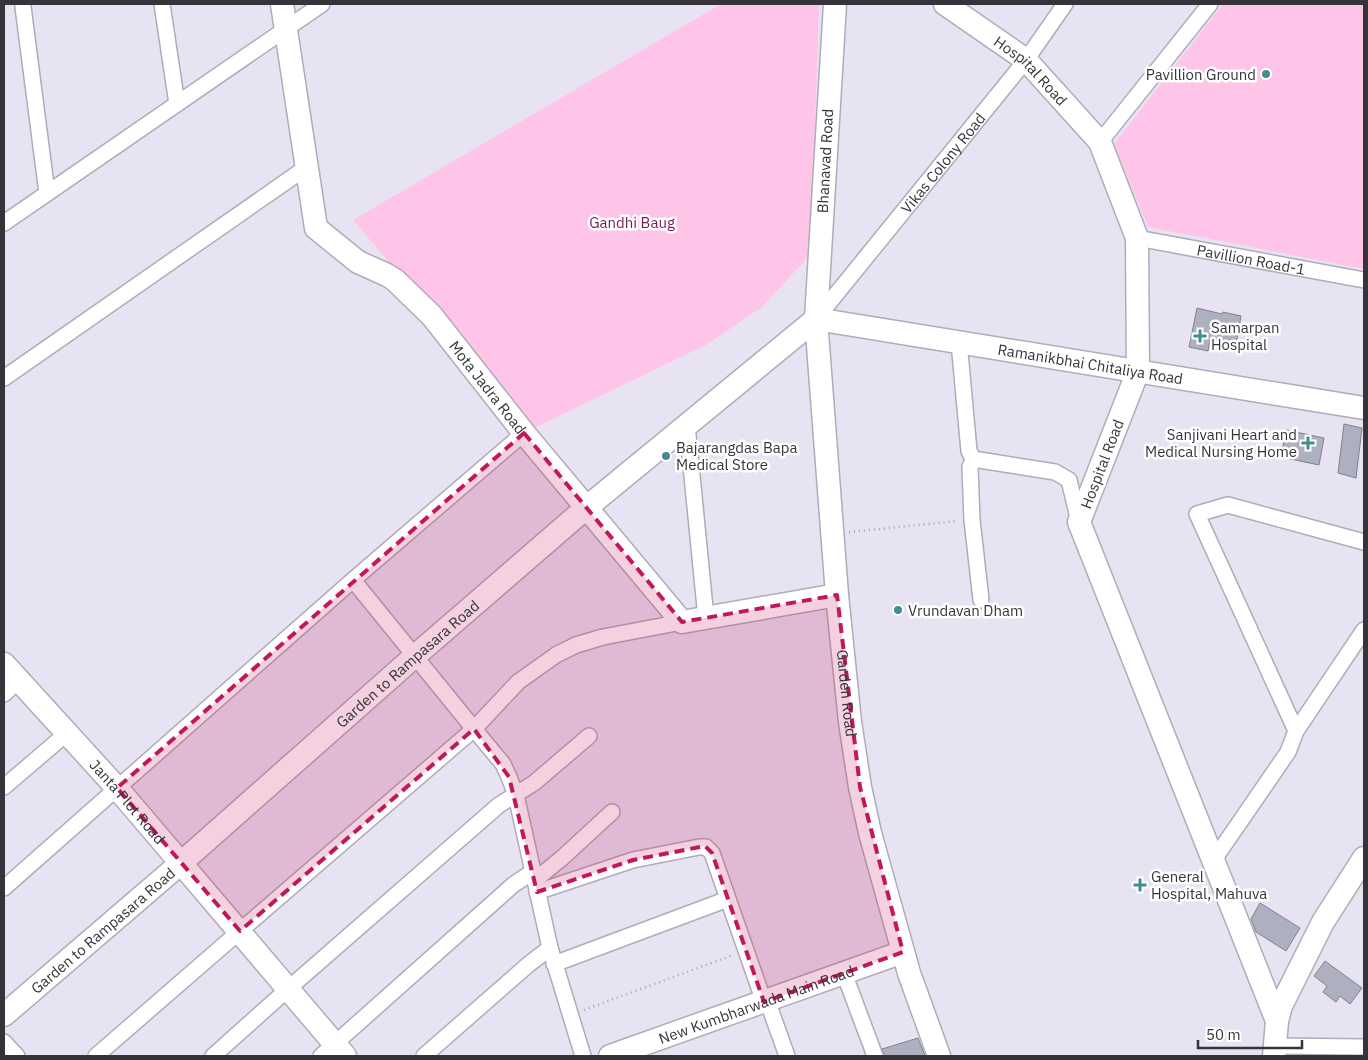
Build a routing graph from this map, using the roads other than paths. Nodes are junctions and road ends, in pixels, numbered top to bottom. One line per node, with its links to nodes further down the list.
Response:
1 (162, 4): 11 (street)
2 (282, 4): 9 (main road, Mota Jadra Road)
3 (322, 4): 9 (street)
4 (835, 4): 18 (main road, Bhanavad Road)
5 (945, 4): 10 (main road, Hospital Road)
6 (1065, 4): 10 (street, Vikas Colony Road)
7 (1210, 4): 12 (street)
8 (23, 7): 14 (street)
9 (286, 29): 11 (street); 13 (main road, Mota Jadra Road)
10 (1026, 60): 12 (main road, Hospital Road); 18 (street, Vikas Colony Road)
11 (176, 104): 14 (street)
12 (1100, 142): 16 (main road, Hospital Road)
13 (307, 167): 21 (street); 24 (main road, Mota Jadra Road)
14 (47, 193): 15 (street)
15 (4, 223)
16 (1137, 238): 17 (street, Pavillion Road-1); 20 (main road, Hospital Road)
17 (1364, 280)
18 (816, 319): 19 (main road, Ramanikbhai Chitaliya Road); 23 (main road, Garden to Rampasara Road); 30 (main road, Garden Road)
19 (958, 342): 20 (main road, Ramanikbhai Chitaliya Road); 25 (street)
20 (1138, 371): 22 (main road, Ramanikbhai Chitaliya Road); 27 (main road, Hospital Road)
21 (4, 378)
22 (1364, 408)
23 (686, 425): 26 (main road, Garden to Rampasara Road); 32 (street)
24 (524, 433): 26 (main road, Mota Jadra Road); 29 (street)
25 (973, 459): 27 (street); 31 (street)
26 (586, 508): 33 (main road, Mota Jadra Road); 35 (main road, Garden to Rampasara Road)
27 (1079, 522): 47 (main road, Hospital Road)
28 (1364, 542): 39 (street)
29 (353, 580): 35 (street); 43 (street)
30 (837, 595): 32 (main road); 54 (main road, Garden Road)
31 (981, 600)
32 (706, 618): 33 (main road)
33 (682, 622): 38 (street)
34 (1364, 630): 39 (street)
35 (415, 656): 38 (street); 48 (main road, Garden to Rampasara Road)
36 (4, 664): 37 (main road, Janta Plot Road)
37 (11, 687): 40 (main road, Janta Plot Road)
38 (474, 729): 44 (street); 52 (street)
39 (1296, 731): 47 (street)
40 (66, 733): 42 (street); 43 (main road, Janta Plot Road)
41 (588, 736): 44 (street)
42 (4, 787)
43 (117, 788): 48 (main road, Janta Plot Road); 50 (street)
44 (516, 795): 49 (street); 57 (street)
45 (612, 812): 49 (street)
46 (1364, 858): 60 (main road)
47 (1213, 860): 60 (main road, Hospital Road)
48 (181, 863): 52 (main road, Janta Plot Road); 59 (main road, Garden to Rampasara Road)
49 (535, 881): 51 (street); 53 (street); 64 (street)
50 (4, 888)
51 (728, 899): 55 (street); 58 (street)
52 (240, 931): 57 (main road, Janta Plot Road); 66 (street)
53 (550, 948): 55 (street); 68 (street)
54 (903, 952): 56 (main road, New Kumbharwada Main Road); 73 (main road, Garden Road)
55 (554, 964): 69 (street)
56 (844, 973): 58 (main road, New Kumbharwada Main Road); 72 (street)
57 (288, 988): 64 (main road, Janta Plot Road); 67 (street)
58 (766, 1001): 70 (main road, New Kumbharwada Main Road); 71 (street)
59 (4, 1015)
60 (1277, 1022): 63 (main road, Hospital Road)
61 (4, 1042): 65 (street)
62 (1364, 1047): 63 (street)
63 (1274, 1051)
64 (333, 1052)
65 (17, 1056)
66 (96, 1056)
67 (213, 1056)
68 (424, 1056)
69 (582, 1056)
70 (610, 1056)
71 (787, 1056)
72 (875, 1056)
73 (939, 1056)

